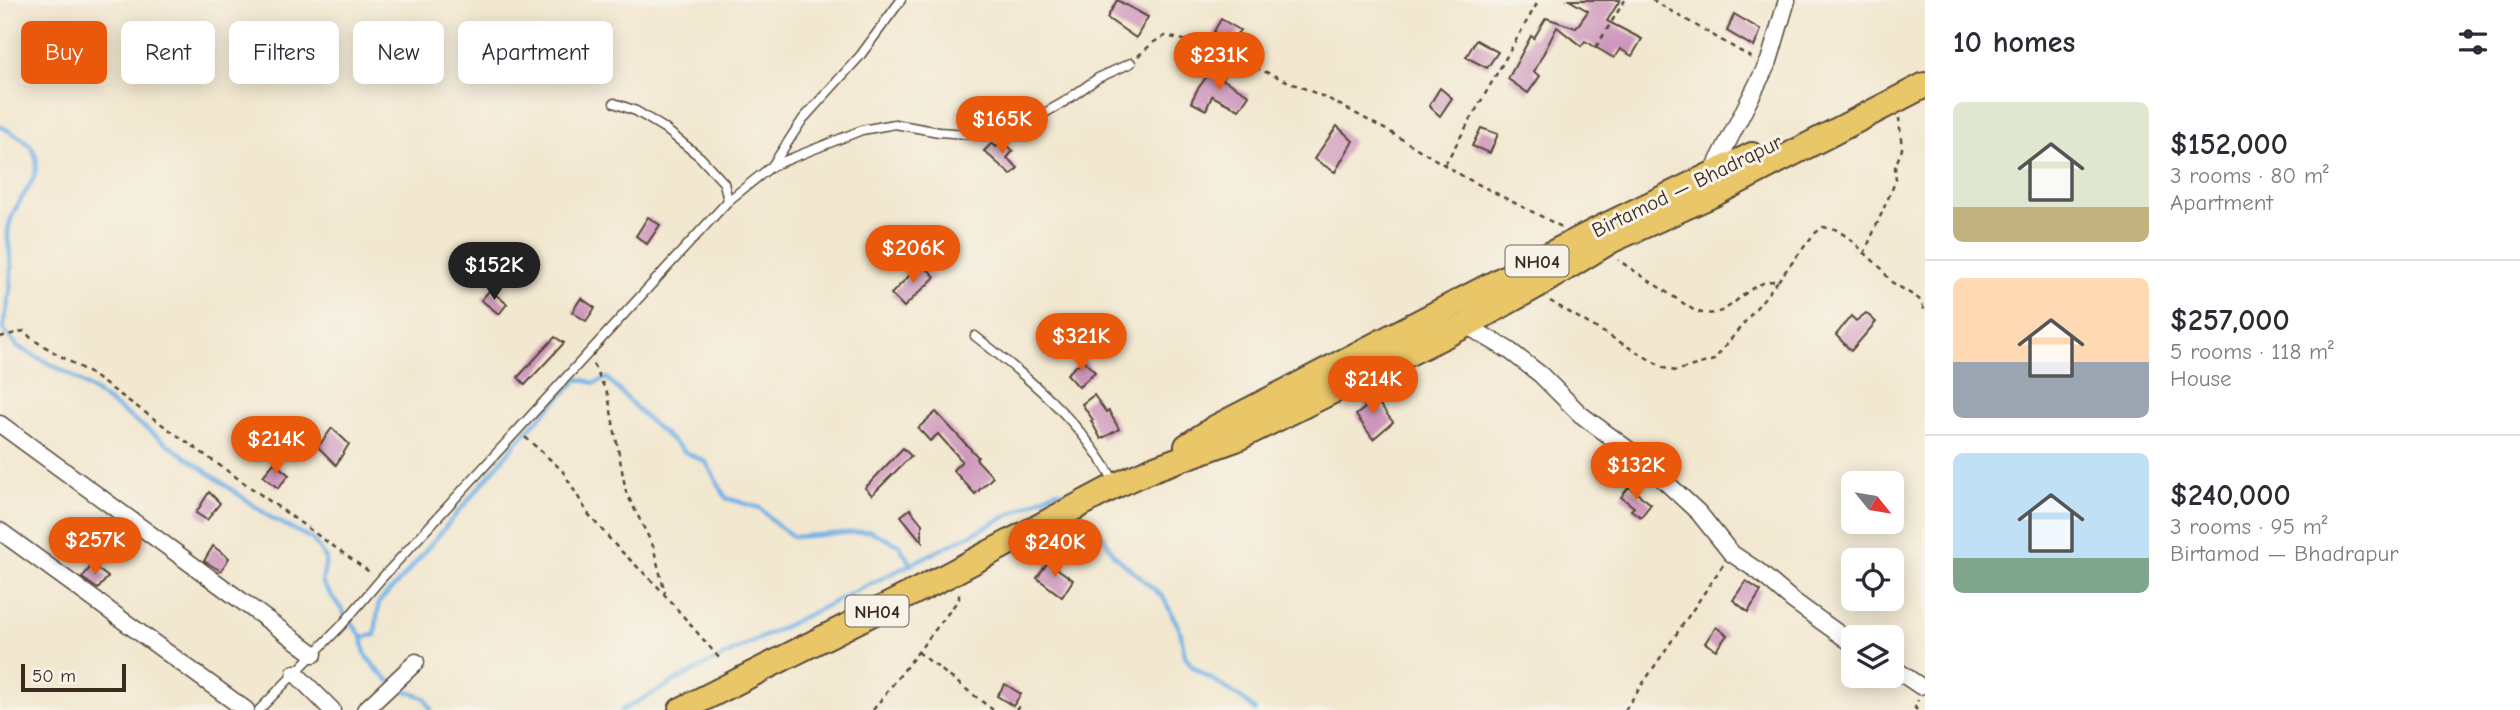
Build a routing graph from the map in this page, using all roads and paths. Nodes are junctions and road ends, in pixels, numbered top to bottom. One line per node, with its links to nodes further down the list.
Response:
1 (901, 0): 14 (lane)
2 (1539, 0): 13 (path)
3 (1625, 0): 6 (path)
4 (1652, 0): 8 (path)
5 (1787, 0): 8 (street)
6 (1596, 47)
7 (1131, 63): 13 (path); 14 (lane)
8 (1766, 66): 15 (street)
9 (1925, 67): 15 (main road, Birtamod — Bhadrapur / NH04)
10 (1925, 85): 15 (main road, Birtamod — Bhadrapur / NH04)
11 (614, 103): 16 (lane)
12 (1899, 117): 18 (path)
13 (1445, 165): 17 (path)
14 (772, 166): 16 (lane)
15 (1711, 185): 17 (main road, Birtamod — Bhadrapur / NH04)
16 (728, 201): 25 (lane)
17 (1596, 241): 19 (path); 20 (main road, Birtamod — Bhadrapur / NH04); 28 (main road, Birtamod — Bhadrapur / NH04)
18 (1864, 254): 19 (path); 21 (path)
19 (1778, 281): 20 (path)
20 (1538, 285): 22 (main road, Birtamod — Bhadrapur / NH04)
21 (1925, 311)
22 (1466, 325): 28 (main road, Birtamod — Bhadrapur / NH04); 31 (street)
23 (975, 336): 29 (lane)
24 (0, 337): 33 (path)
25 (588, 354): 27 (lane); 34 (path)
26 (0, 424): 37 (street)
27 (517, 430): 33 (lane); 34 (path)
28 (1155, 468): 29 (main road, Birtamod — Bhadrapur / NH04)
29 (1117, 485): 32 (main road, Birtamod — Bhadrapur / NH04)
30 (0, 531): 45 (street)
31 (1731, 553): 35 (street); 53 (path)
32 (958, 569): 36 (path); 49 (main road, Birtamod — Bhadrapur / NH04)
33 (381, 579): 37 (lane)
34 (666, 596): 38 (path)
35 (1841, 635)
36 (918, 652): 44 (path); 51 (path)
37 (314, 654): 40 (lane)
38 (720, 659)
39 (415, 662): 48 (street)
40 (295, 673): 46 (lane); 47 (street)
41 (1904, 675): 42 (street)
42 (1920, 686)
43 (1020, 706): 52 (path)
44 (875, 708): 50 (path)
45 (246, 710)
46 (259, 710)
47 (332, 710)
48 (365, 710)
49 (681, 710)
50 (882, 710)
51 (993, 710)
52 (1016, 710)
53 (1625, 710)

